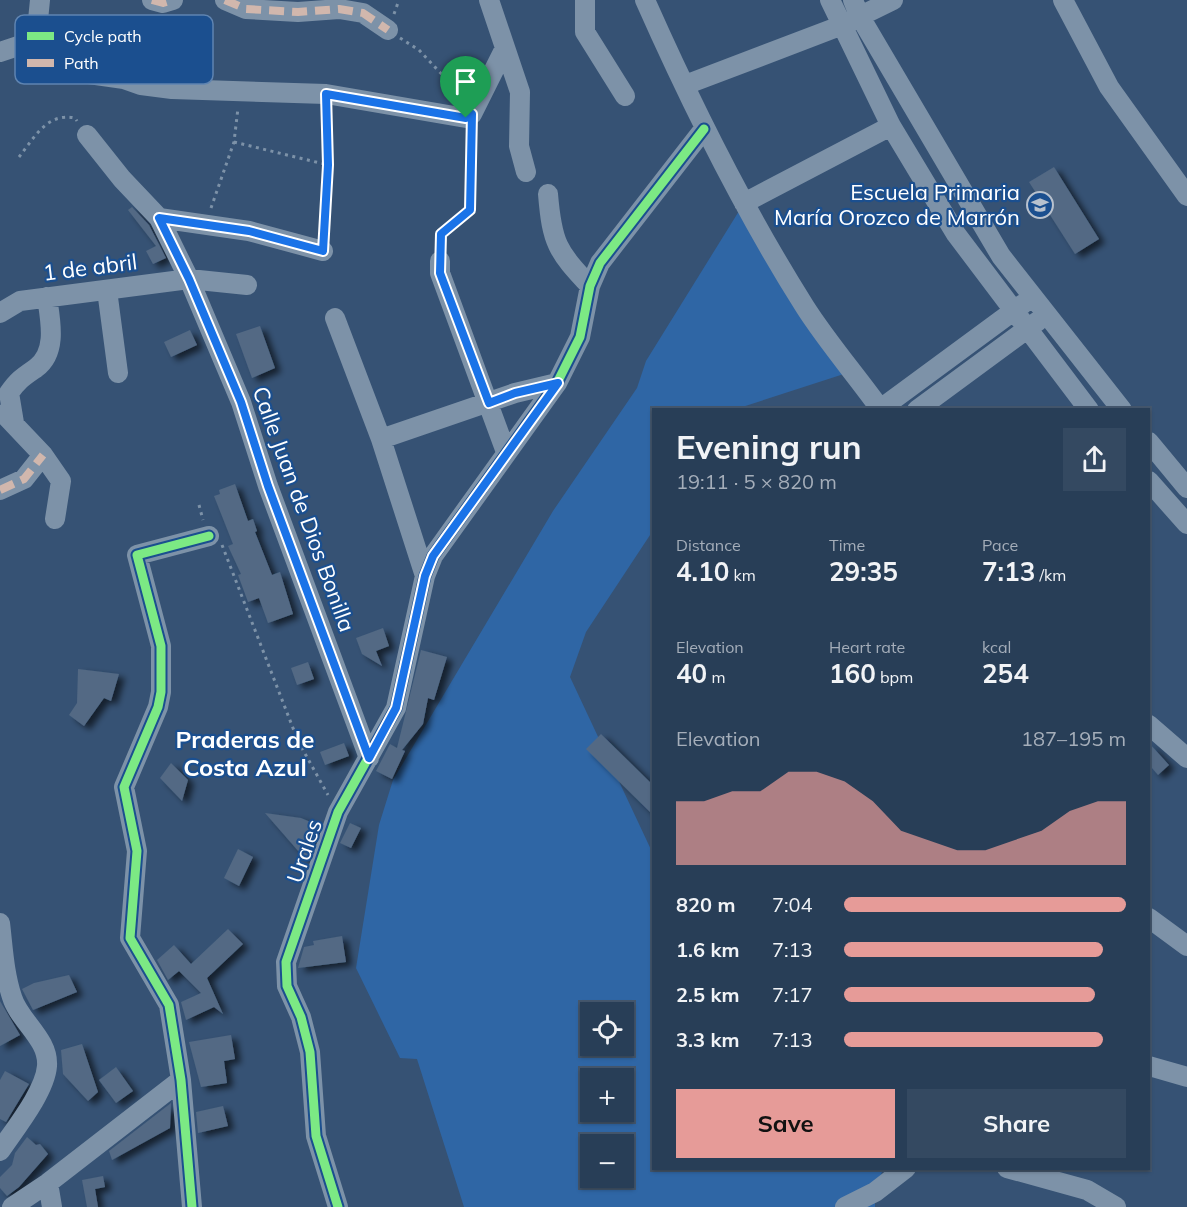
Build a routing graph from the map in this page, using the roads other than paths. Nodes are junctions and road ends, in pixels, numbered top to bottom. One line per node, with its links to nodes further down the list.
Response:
1 (40, 0): 10 (street)
2 (225, 0): 12 (street)
3 (489, 0): 14 (street)
4 (585, 0): 18 (street)
5 (645, 0): 17 (street)
6 (830, 0): 11 (street)
7 (893, 0): 9 (street)
8 (1063, 0): 24 (street)
9 (856, 8): 11 (street); 34 (street)
10 (38, 15)
11 (840, 26): 17 (street); 19 (street)
12 (388, 30)
13 (15, 46): 15 (street)
14 (504, 50): 16 (street); 22 (street)
15 (0, 51)
16 (138, 84)
17 (685, 85): 20 (street)
18 (625, 96)
19 (891, 126): 25 (street); 35 (street)
20 (704, 129): 25 (street); 31 (street, Urales)
21 (87, 135): 26 (street, Calle Juan de Dios Bonilla)
22 (526, 171)
23 (548, 194): 31 (street)
24 (1187, 196)
25 (744, 203): 43 (street)
26 (159, 218): 27 (street); 29 (street, Calle Juan de Dios Bonilla)
27 (323, 251)
28 (440, 261): 42 (street)
29 (189, 279): 30 (street, 1 de abril); 32 (street, 1 de abril); 61 (street, Calle Juan de Dios Bonilla)
30 (247, 285)
31 (591, 286): 41 (street, Urales)
32 (107, 290): 33 (street, 1 de abril); 40 (street)
33 (47, 297): 36 (street, 1 de abril); 48 (street)
34 (1032, 297): 35 (street); 37 (street)
35 (1014, 311): 39 (street); 44 (street)
36 (0, 313)
37 (1046, 315): 39 (street); 47 (street)
38 (335, 318): 49 (street)
39 (1028, 330): 45 (street); 46 (street)
40 (118, 373)
41 (558, 383): 42 (street); 51 (street, Urales)
42 (489, 403): 49 (street); 51 (street)
43 (879, 408)
44 (881, 408)
45 (920, 408)
46 (1087, 408)
47 (1120, 408)
48 (7, 417): 52 (street)
49 (381, 439): 59 (street)
50 (1150, 443): 54 (street)
51 (506, 452): 59 (street, Urales)
52 (43, 455): 55 (street); 56 (street)
53 (1150, 481): 57 (street)
54 (1187, 488)
55 (0, 490)
56 (55, 519)
57 (1187, 524)
58 (208, 536): 68 (street)
59 (425, 576): 61 (street, Urales)
60 (1150, 726): 62 (street)
61 (369, 758): 77 (street, Urales)
62 (1187, 758)
63 (1150, 919): 65 (street)
64 (0, 923): 69 (street)
65 (1187, 946)
66 (1150, 1066): 67 (street)
67 (1187, 1077)
68 (181, 1080): 72 (street); 76 (street)
69 (0, 1151)
70 (904, 1170): 73 (street)
71 (1014, 1170): 79 (street)
72 (48, 1183): 74 (street); 75 (street)
73 (879, 1199): 78 (street)
74 (12, 1207)
75 (52, 1207)
76 (192, 1207)
77 (338, 1207)
78 (845, 1207)
79 (1116, 1207)

